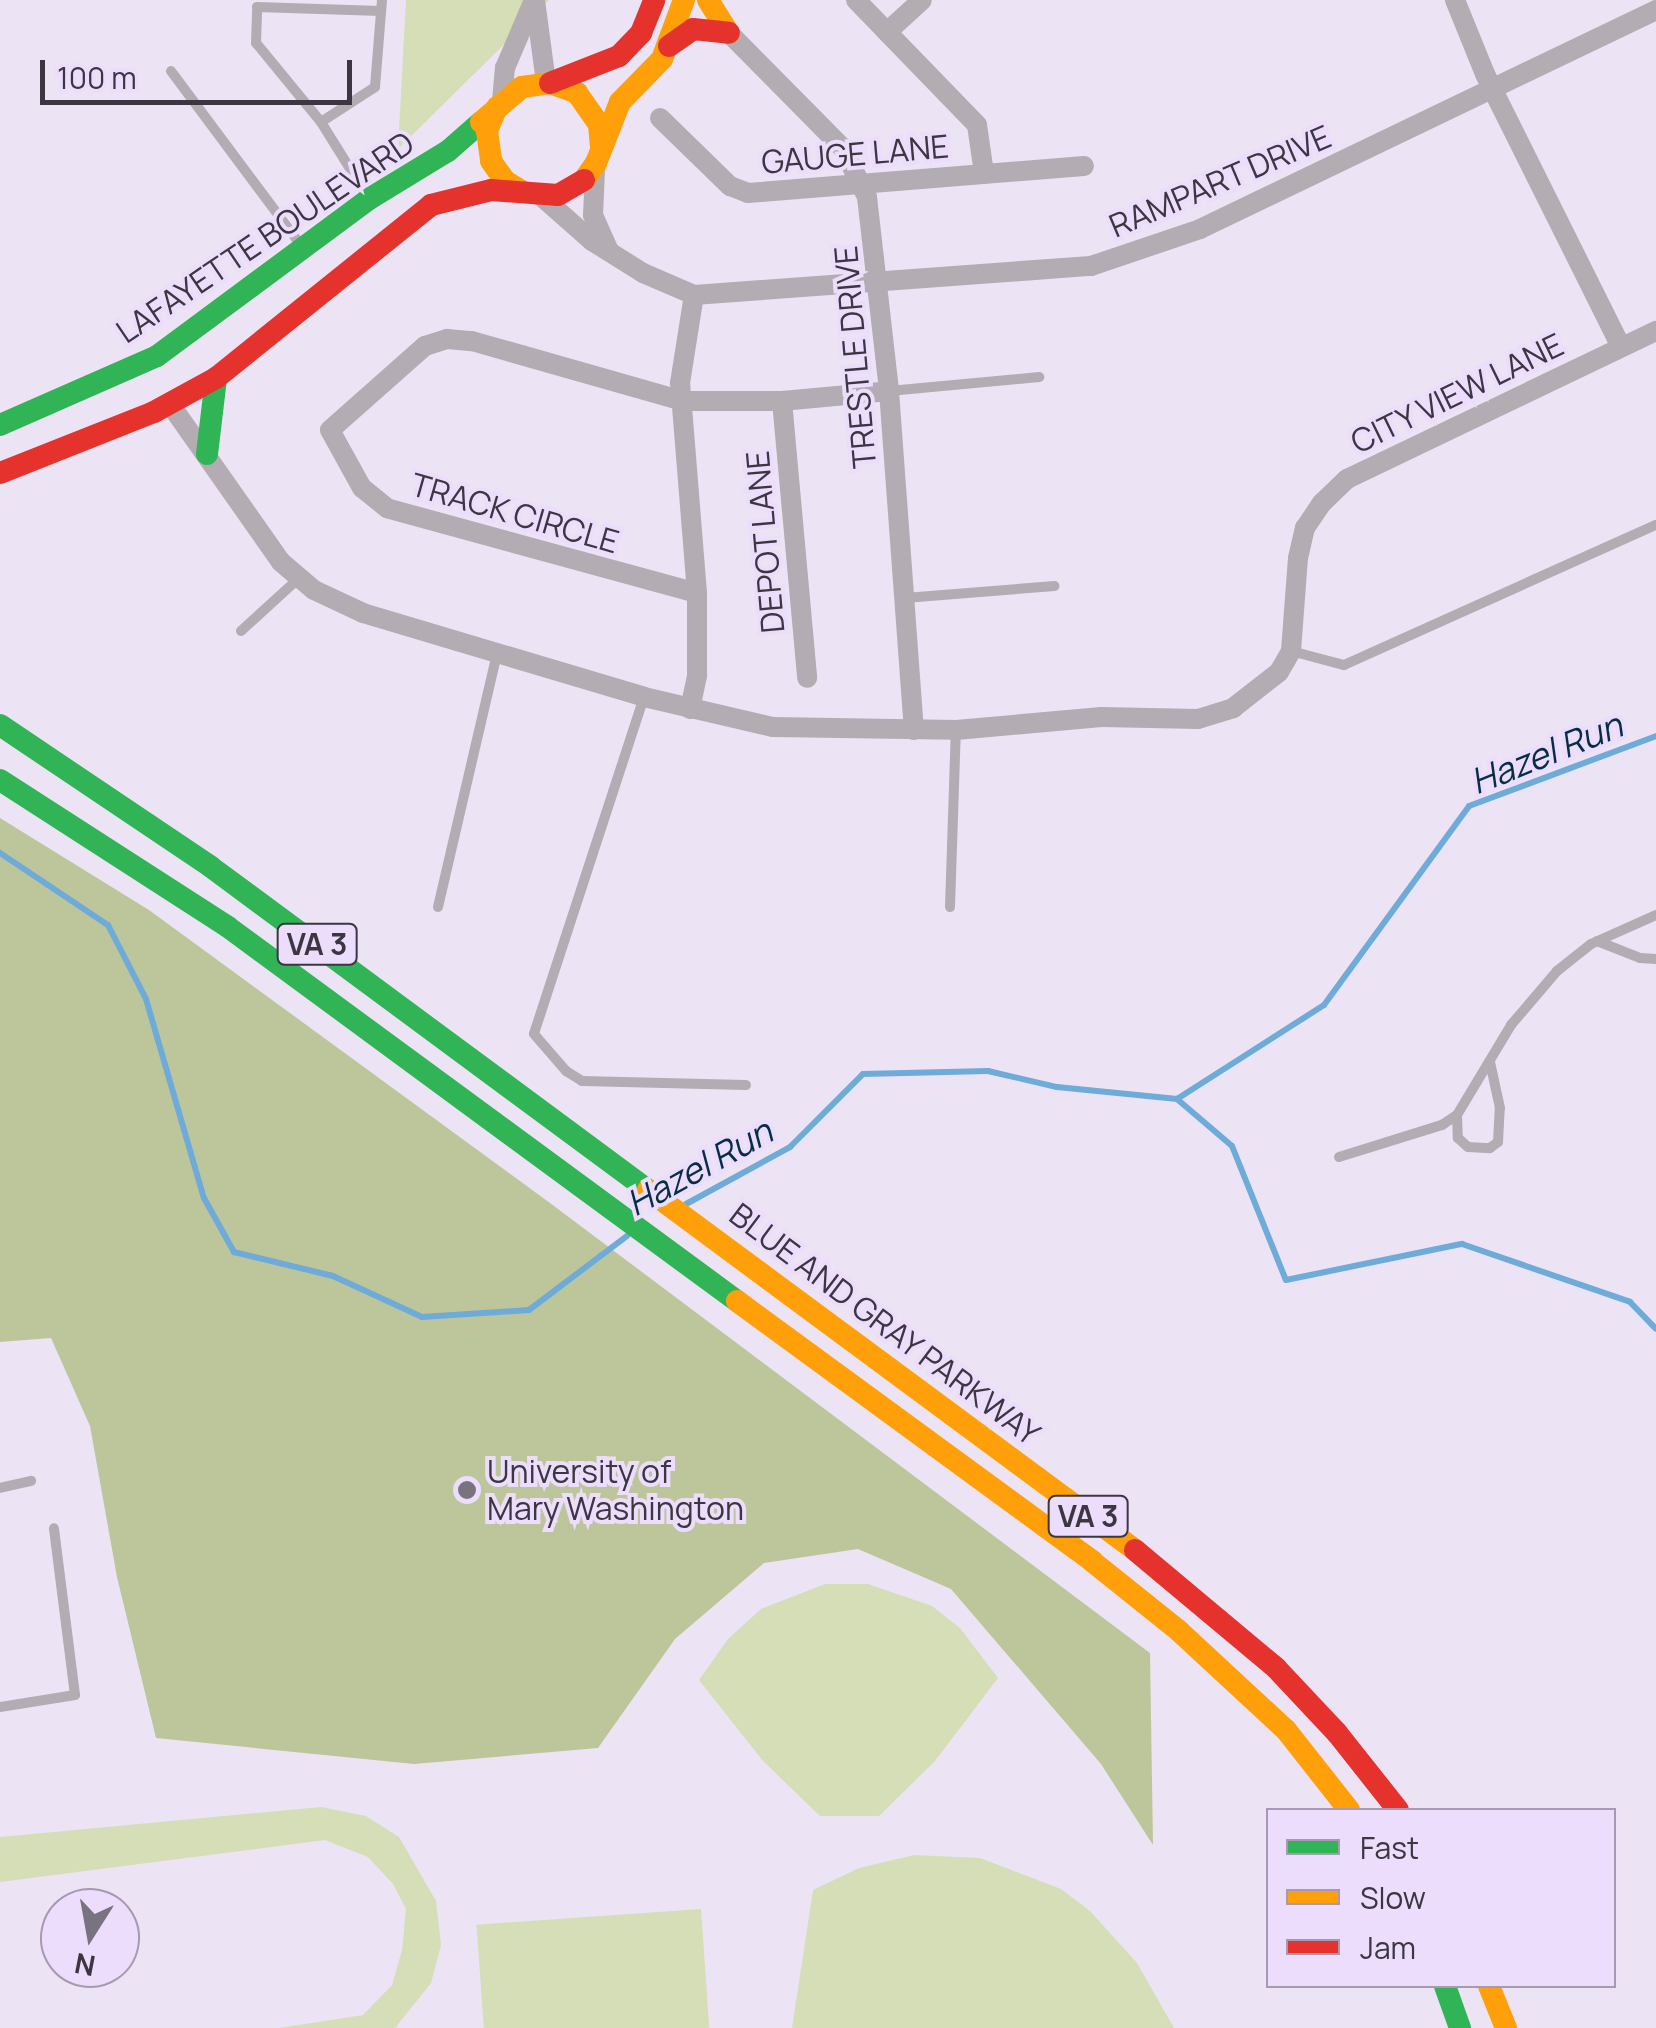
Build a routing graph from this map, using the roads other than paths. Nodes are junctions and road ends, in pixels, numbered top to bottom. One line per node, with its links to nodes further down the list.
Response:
1 (534, 0): 14 (street); 16 (street)
2 (654, 0): 14 (main road, LAFAYETTE BOULEVARD)
3 (684, 0): 12 (main road)
4 (708, 0): 11 (main road)
5 (856, 0): 10 (street)
6 (922, 0): 10 (street)
7 (1454, 0): 15 (street)
8 (381, 6): 18 (lane); 18 (lane)
9 (1656, 10): 15 (street, RAMPART DRIVE)
10 (887, 32): 21 (street)
11 (729, 33): 12 (main road); 22 (street, TRESTLE DRIVE)
12 (669, 46): 19 (main road)
13 (172, 71): 26 (lane)
14 (548, 82): 16 (main road, LAFAYETTE BOULEVARD); 19 (main road)
15 (1494, 91): 27 (street, RAMPART DRIVE); 31 (street)
16 (500, 103): 23 (main road); 24 (main road, LAFAYETTE BOULEVARD)
17 (660, 118): 22 (street, GAUGE LANE)
18 (321, 122): 24 (lane)
19 (598, 155): 23 (main road, LAFAYETTE BOULEVARD); 25 (street)
20 (1084, 166): 21 (street, GAUGE LANE)
21 (984, 174): 22 (street, GAUGE LANE)
22 (863, 184): 27 (street, TRESTLE DRIVE)
23 (533, 195): 25 (street, RAMPART DRIVE); 33 (main road, LAFAYETTE BOULEVARD)
24 (369, 200): 26 (main road, LAFAYETTE BOULEVARD)
25 (608, 249): 28 (street, RAMPART DRIVE)
26 (304, 250): 30 (main road, LAFAYETTE BOULEVARD)
27 (878, 283): 28 (street, RAMPART DRIVE); 34 (street, TRESTLE DRIVE)
28 (694, 295): 35 (street)
29 (1656, 331): 31 (street, CITY VIEW LANE)
30 (178, 341): 37 (main road); 38 (main road, LAFAYETTE BOULEVARD)
31 (1621, 347): 47 (street, CITY VIEW LANE)
32 (1039, 377): 34 (lane)
33 (216, 378): 37 (main road, LAFAYETTE BOULEVARD); 39 (main road)
34 (888, 391): 36 (street); 45 (street, TRESTLE DRIVE)
35 (682, 401): 36 (street); 44 (street); 44 (street, TRACK CIRCLE)
36 (782, 401): 49 (street, DEPOT LANE)
37 (170, 404): 39 (street); 40 (main road, LAFAYETTE BOULEVARD)
38 (0, 425)
39 (207, 454): 42 (street)
40 (0, 473)
41 (1656, 525): 47 (lane)
42 (298, 579): 46 (lane); 48 (street)
43 (1055, 586): 45 (lane)
44 (697, 592): 51 (street)
45 (905, 598): 53 (street, TRESTLE DRIVE)
46 (241, 631)
47 (1291, 652): 54 (street)
48 (497, 653): 50 (street); 57 (lane)
49 (807, 678)
50 (644, 697): 51 (street); 62 (lane)
51 (690, 709): 53 (street)
52 (0, 725): 70 (main road, BLUE AND GRAY PARKWAY / VA 3)
53 (914, 730): 54 (street)
54 (956, 730): 56 (lane)
55 (0, 780): 69 (main road, VA 3)
56 (950, 906)
57 (438, 907)
58 (1656, 915): 59 (lane)
59 (1597, 941): 60 (lane); 61 (lane)
60 (1656, 958)
61 (1490, 1061): 63 (lane); 63 (lane)
62 (746, 1085)
63 (1457, 1115): 64 (lane)
64 (1338, 1157)
65 (31, 1482): 66 (lane)
66 (0, 1488)
67 (54, 1528): 68 (lane)
68 (0, 1707)
69 (1347, 1808)
70 (1396, 1808)
71 (1446, 1988): 73 (main road)
72 (1491, 1988): 74 (main road)
73 (1460, 2028)
74 (1506, 2028)

